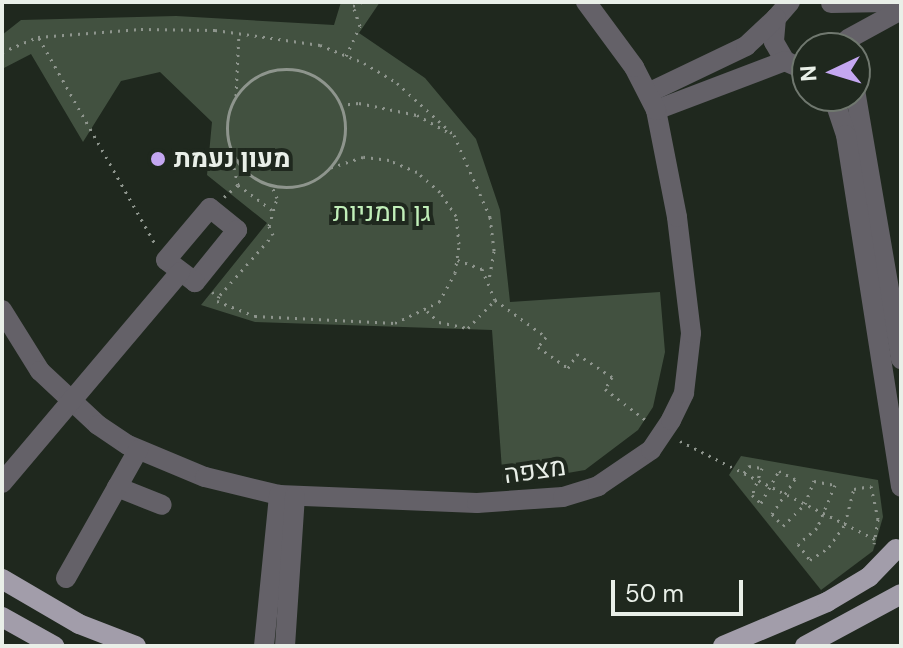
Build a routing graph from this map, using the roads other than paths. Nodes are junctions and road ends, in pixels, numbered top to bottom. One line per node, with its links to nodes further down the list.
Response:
1 (586, 2): 10 (street, מצפה)
2 (889, 2): 3 (street)
3 (830, 3): 6 (street)
4 (783, 8): 8 (street); 10 (street)
5 (901, 10): 7 (street)
6 (846, 32)
7 (866, 32)
8 (791, 60)
9 (791, 71): 10 (street)
10 (652, 101): 22 (street, מצפה)
11 (838, 112): 21 (street)
12 (859, 112): 16 (street)
13 (180, 271): 17 (street)
14 (2, 310): 15 (street, מצפה)
15 (10, 345): 17 (street, מצפה)
16 (901, 359)
17 (70, 401): 18 (street, מצפה); 19 (street)
18 (138, 450): 20 (street); 22 (street, מצפה)
19 (2, 483)
20 (117, 487): 23 (street); 25 (street)
21 (901, 487)
22 (287, 495): 32 (street); 33 (street)
23 (162, 505)
24 (898, 544): 27 (main road); 34 (main road)
25 (66, 578)
26 (2, 579): 31 (main road)
27 (901, 581)
28 (901, 594): 35 (main road)
29 (2, 617): 30 (main road)
30 (54, 646)
31 (136, 646)
32 (264, 646)
33 (285, 646)
34 (723, 646)
35 (805, 646)

